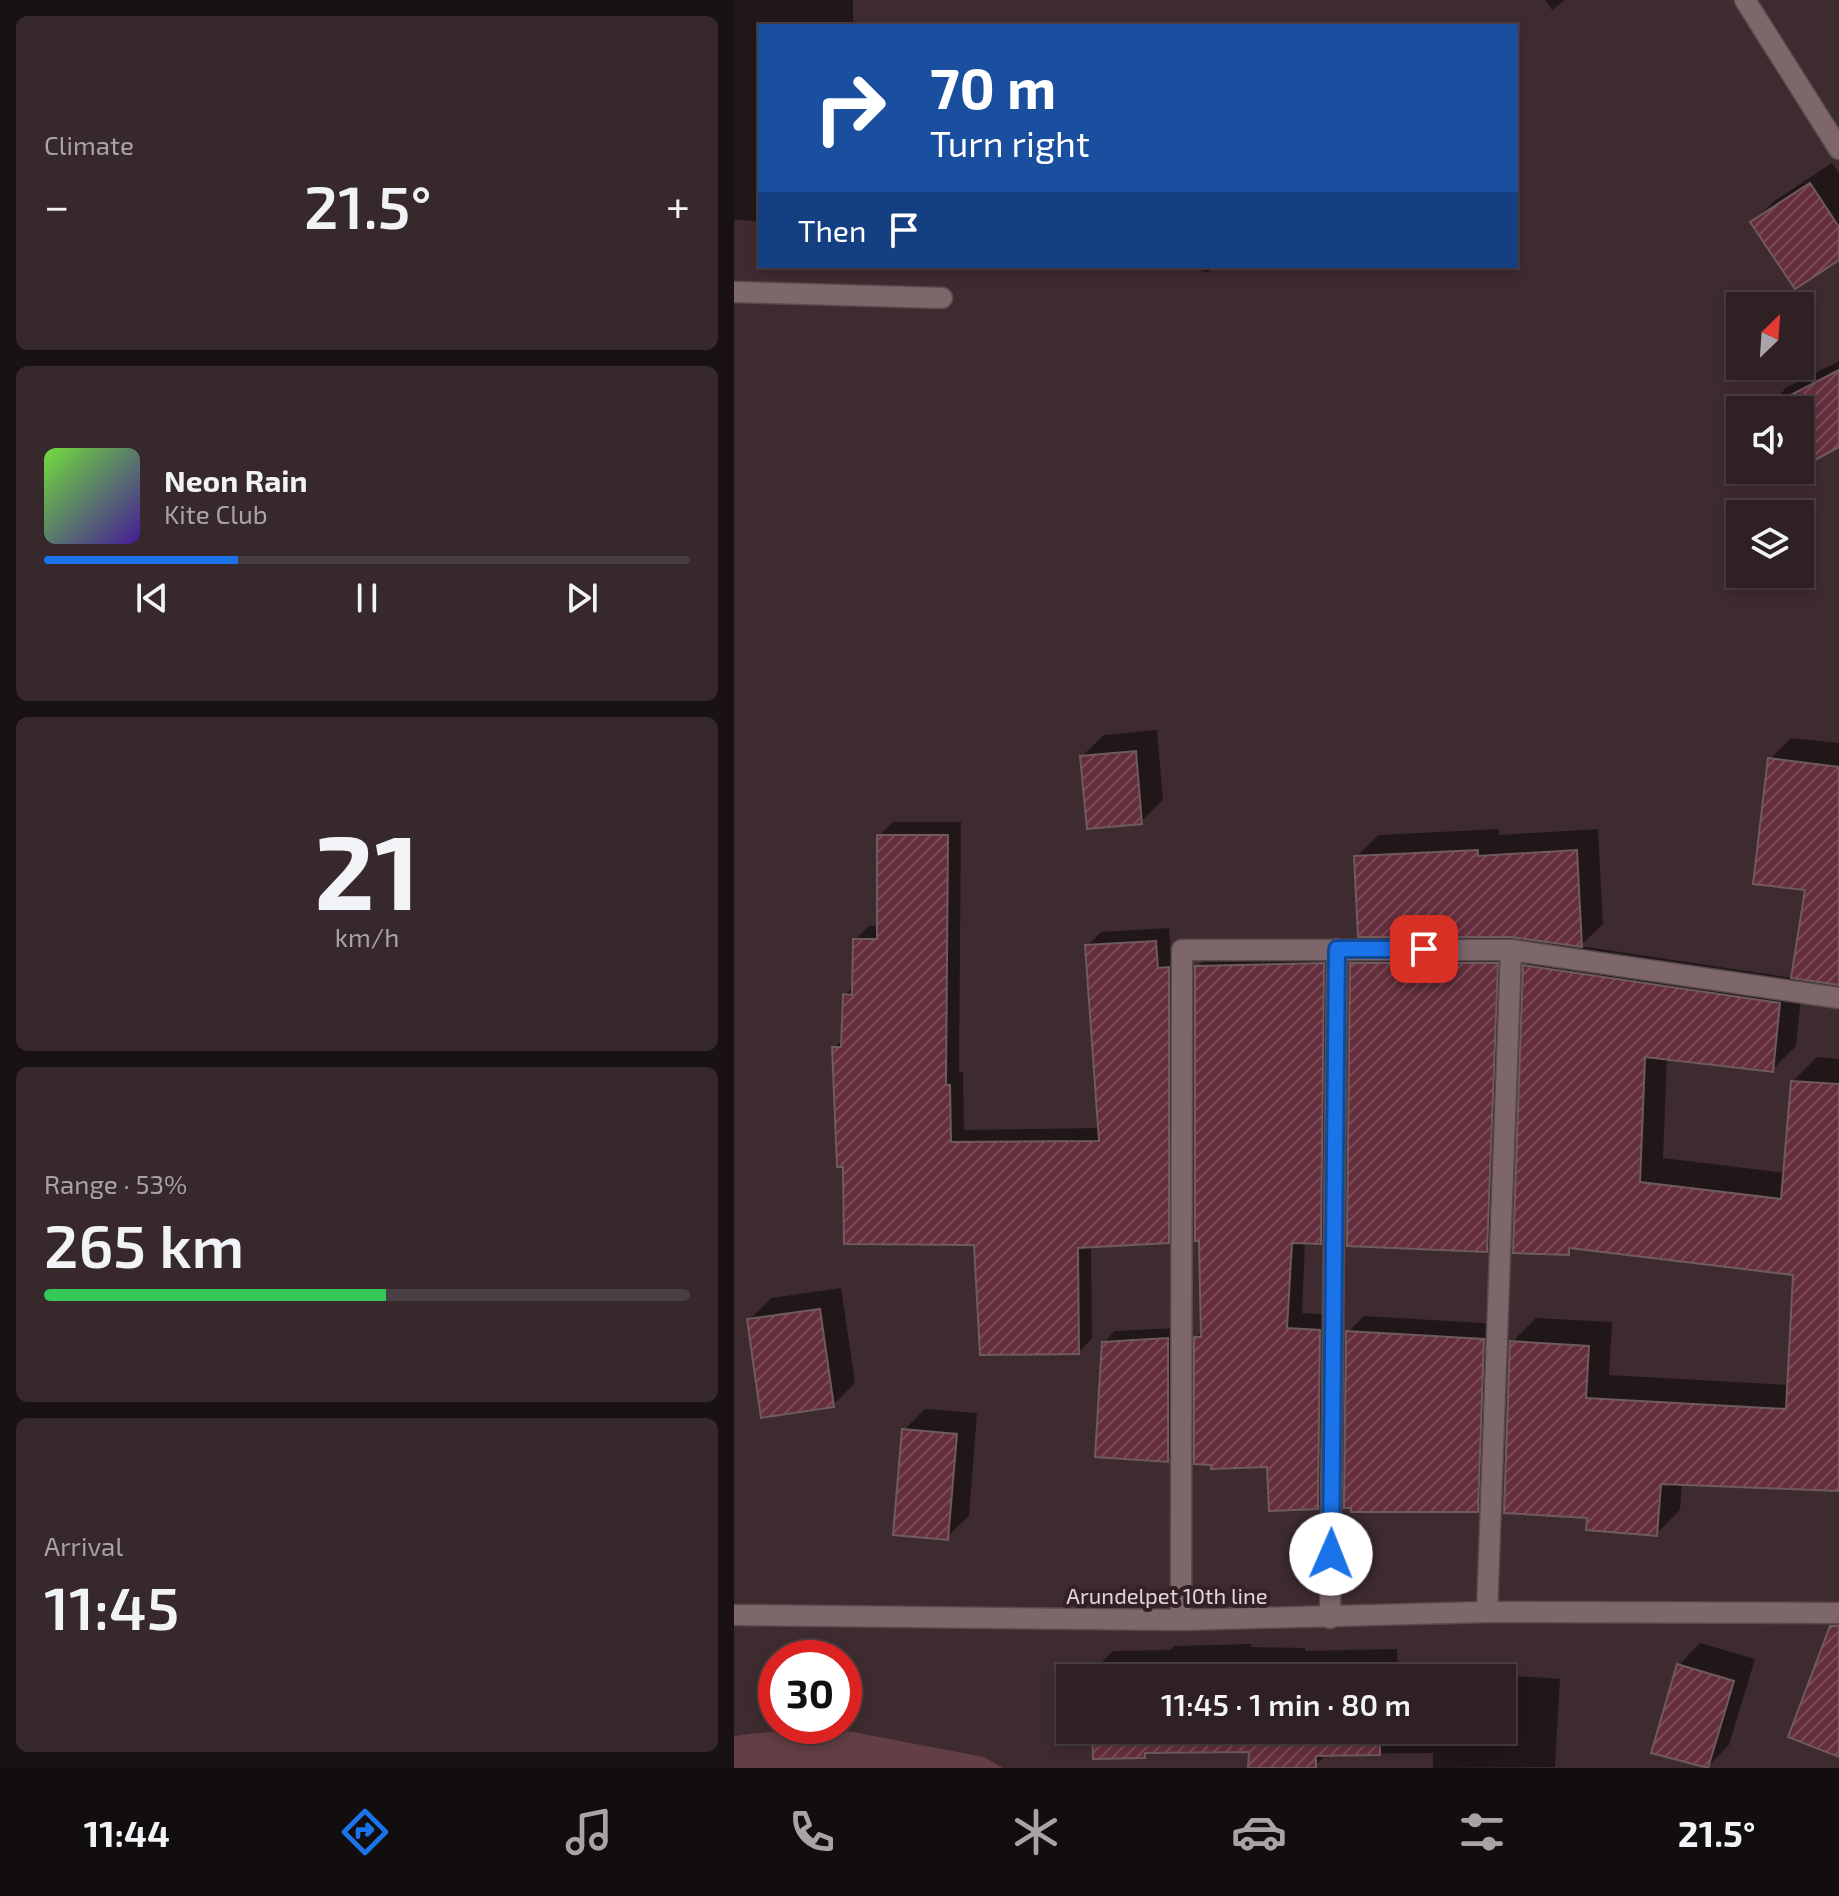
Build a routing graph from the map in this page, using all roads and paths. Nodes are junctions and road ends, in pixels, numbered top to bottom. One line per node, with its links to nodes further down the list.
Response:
1 (1745, 0): 2 (street)
2 (1839, 149)
3 (734, 292): 4 (street)
4 (942, 298)
5 (1337, 949): 6 (street); 11 (street); 12 (street)
6 (1511, 950): 7 (street); 8 (street)
7 (1839, 998)
8 (1487, 1612): 9 (street, Arundelpet 10th line); 11 (street, Arundelpet 10th line)
9 (1839, 1613)
10 (734, 1615): 12 (street, Arundelpet 10th line)
11 (1330, 1618): 12 (street, Arundelpet 10th line)
12 (1181, 1620)

